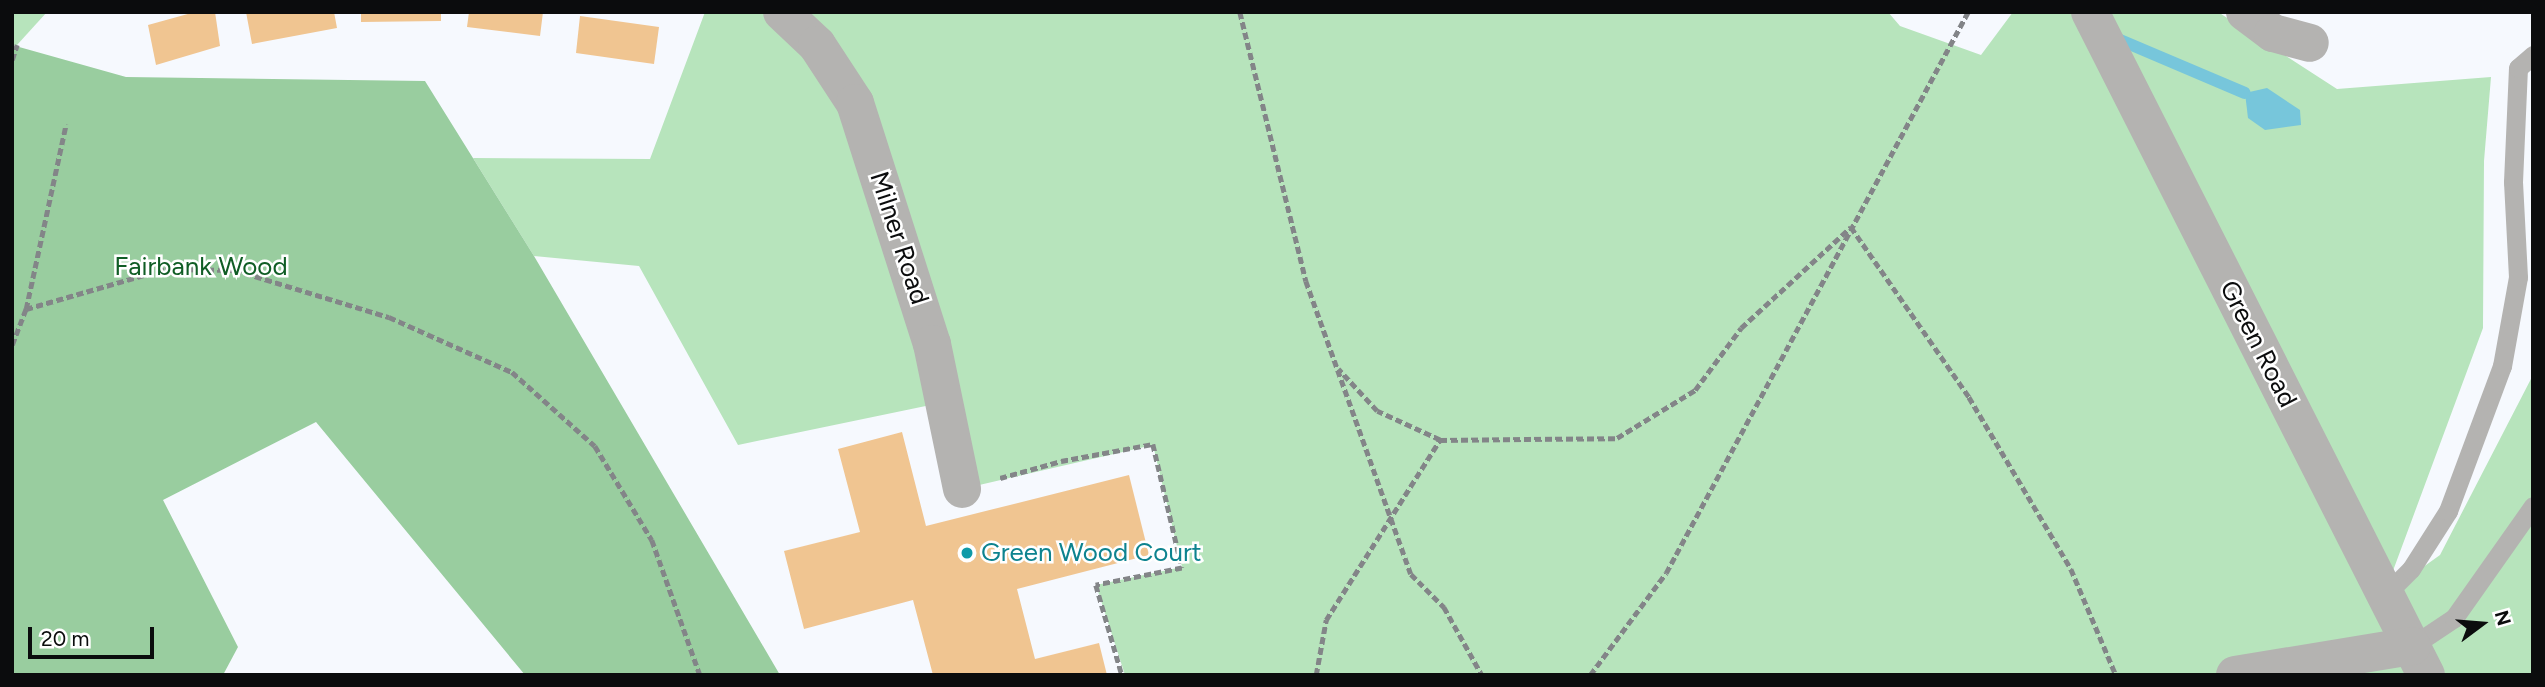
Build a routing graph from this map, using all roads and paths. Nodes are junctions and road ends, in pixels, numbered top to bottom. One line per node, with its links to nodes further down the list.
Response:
1 (782, 12): 16 (street, Milner Road)
2 (1240, 12): 14 (path)
3 (1968, 12): 11 (path)
4 (2090, 12): 19 (street, Green Road)
5 (2245, 12): 6 (street)
6 (2310, 43)
7 (17, 45): 9 (path)
8 (2533, 55): 19 (lane)
9 (12, 60)
10 (66, 124): 12 (path)
11 (1851, 227): 15 (path); 25 (path); 26 (path)
12 (26, 309): 13 (path); 21 (path)
13 (12, 345)
14 (1337, 367): 15 (path); 18 (path)
15 (1440, 440): 18 (path)
16 (962, 489): 22 (path)
17 (2533, 506): 20 (lane)
18 (1390, 515): 23 (path); 24 (path)
19 (2384, 596): 20 (street, Green Road)
20 (2419, 660): 27 (street)
21 (700, 675)
22 (1122, 675)
23 (1316, 675)
24 (1482, 675)
25 (1590, 675)
26 (2116, 675)
27 (2235, 675)

